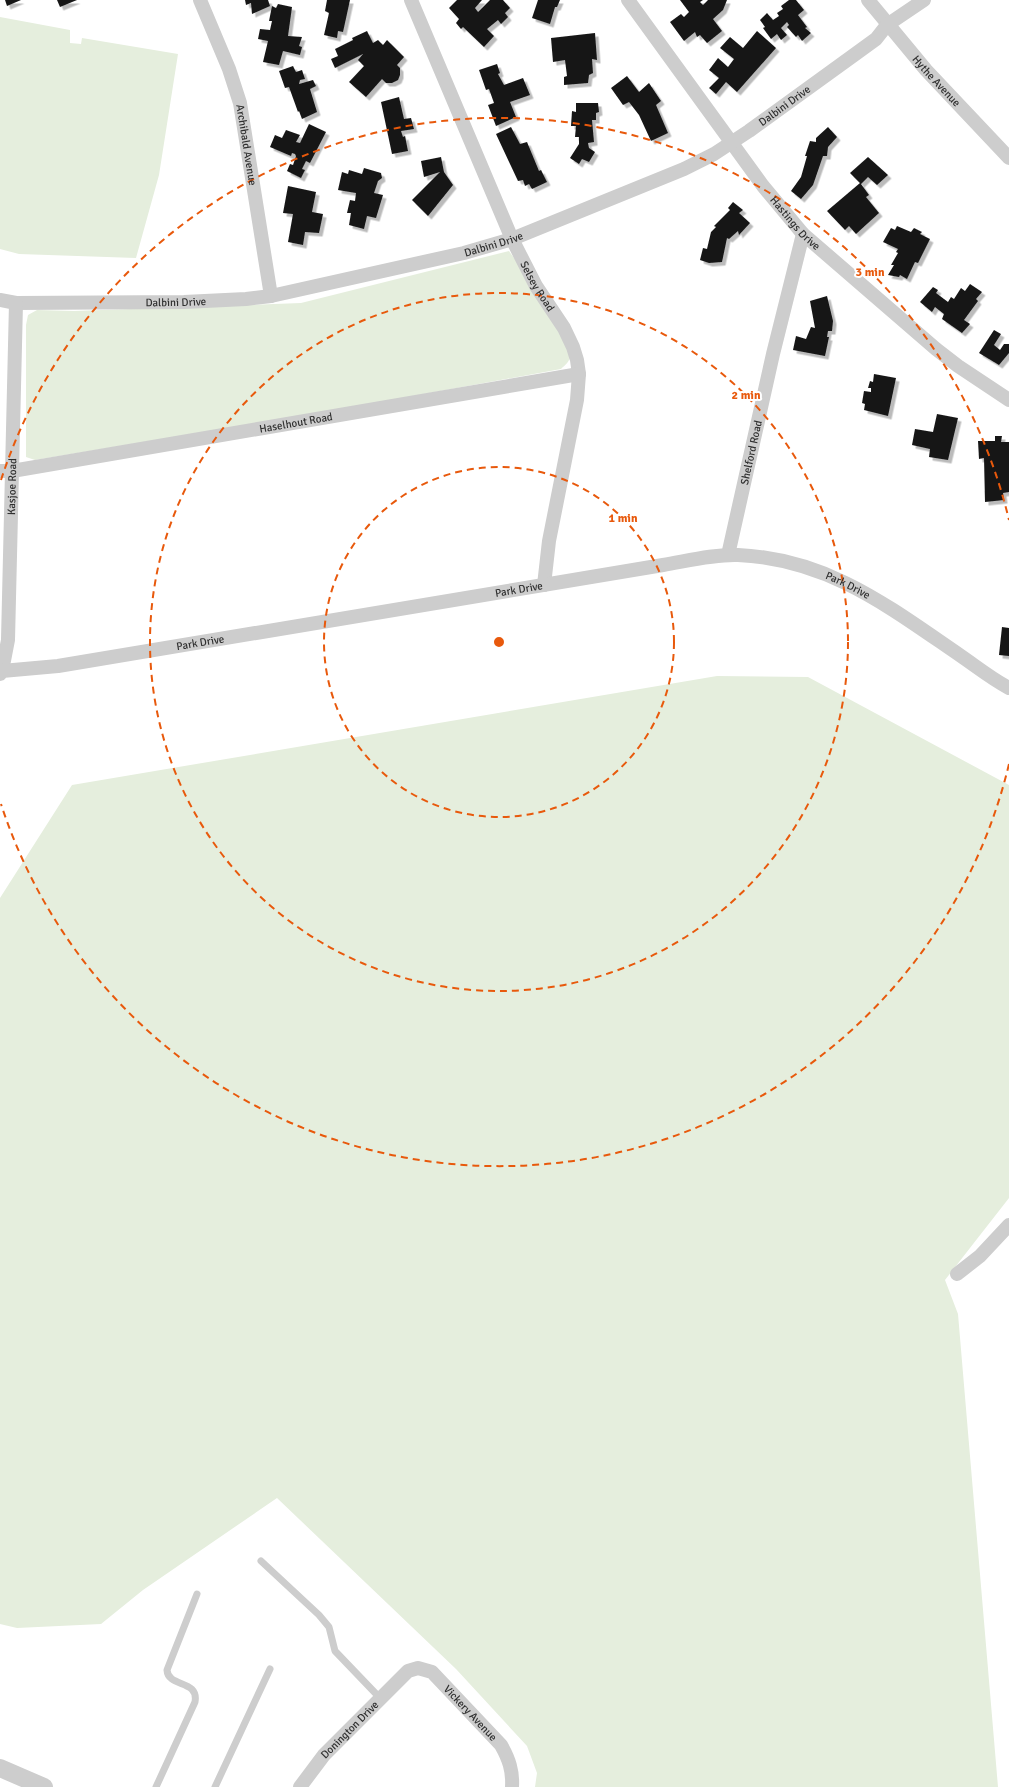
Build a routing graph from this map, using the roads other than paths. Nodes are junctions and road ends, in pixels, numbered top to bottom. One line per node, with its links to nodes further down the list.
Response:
1 (200, 0): 11 (street, Archibald Avenue)
2 (411, 0): 10 (street, Selsey Road)
3 (628, 0): 7 (street, Hastings Drive)
4 (868, 0): 6 (street, Hythe Avenue)
5 (924, 0): 6 (street, Dalbini Drive)
6 (887, 25): 7 (street, Dalbini Drive); 8 (street, Hythe Avenue)
7 (732, 142): 9 (street, Hastings Drive); 10 (street, Dalbini Drive)
8 (1009, 158)
9 (802, 234): 15 (street, Hastings Drive); 17 (street, Shelford Road)
10 (512, 239): 11 (street, Dalbini Drive); 14 (street, Selsey Road)
11 (271, 296): 13 (street, Dalbini Drive)
12 (0, 300): 13 (street, Dalbini Drive)
13 (16, 303): 16 (street, Kasjoe Road)
14 (579, 374): 16 (street, Haselhout Road); 18 (street, Selsey Road)
15 (1009, 400)
16 (6, 471): 19 (street, Kasjoe Road)
17 (728, 555): 18 (street, Park Drive); 20 (street, Park Drive)
18 (544, 585): 19 (street, Park Drive)
19 (1, 672)
20 (1009, 688)
21 (1008, 1231): 22 (street)
22 (958, 1274)
23 (261, 1561): 27 (lane)
24 (197, 1594): 30 (lane)
25 (270, 1669): 31 (lane)
26 (403, 1675): 27 (street, Donington Drive); 33 (street, Vickery Avenue)
27 (380, 1698): 32 (street, Donington Drive)
28 (0, 1768): 29 (street)
29 (44, 1787)
30 (156, 1787)
31 (215, 1787)
32 (300, 1787)
33 (512, 1787)

